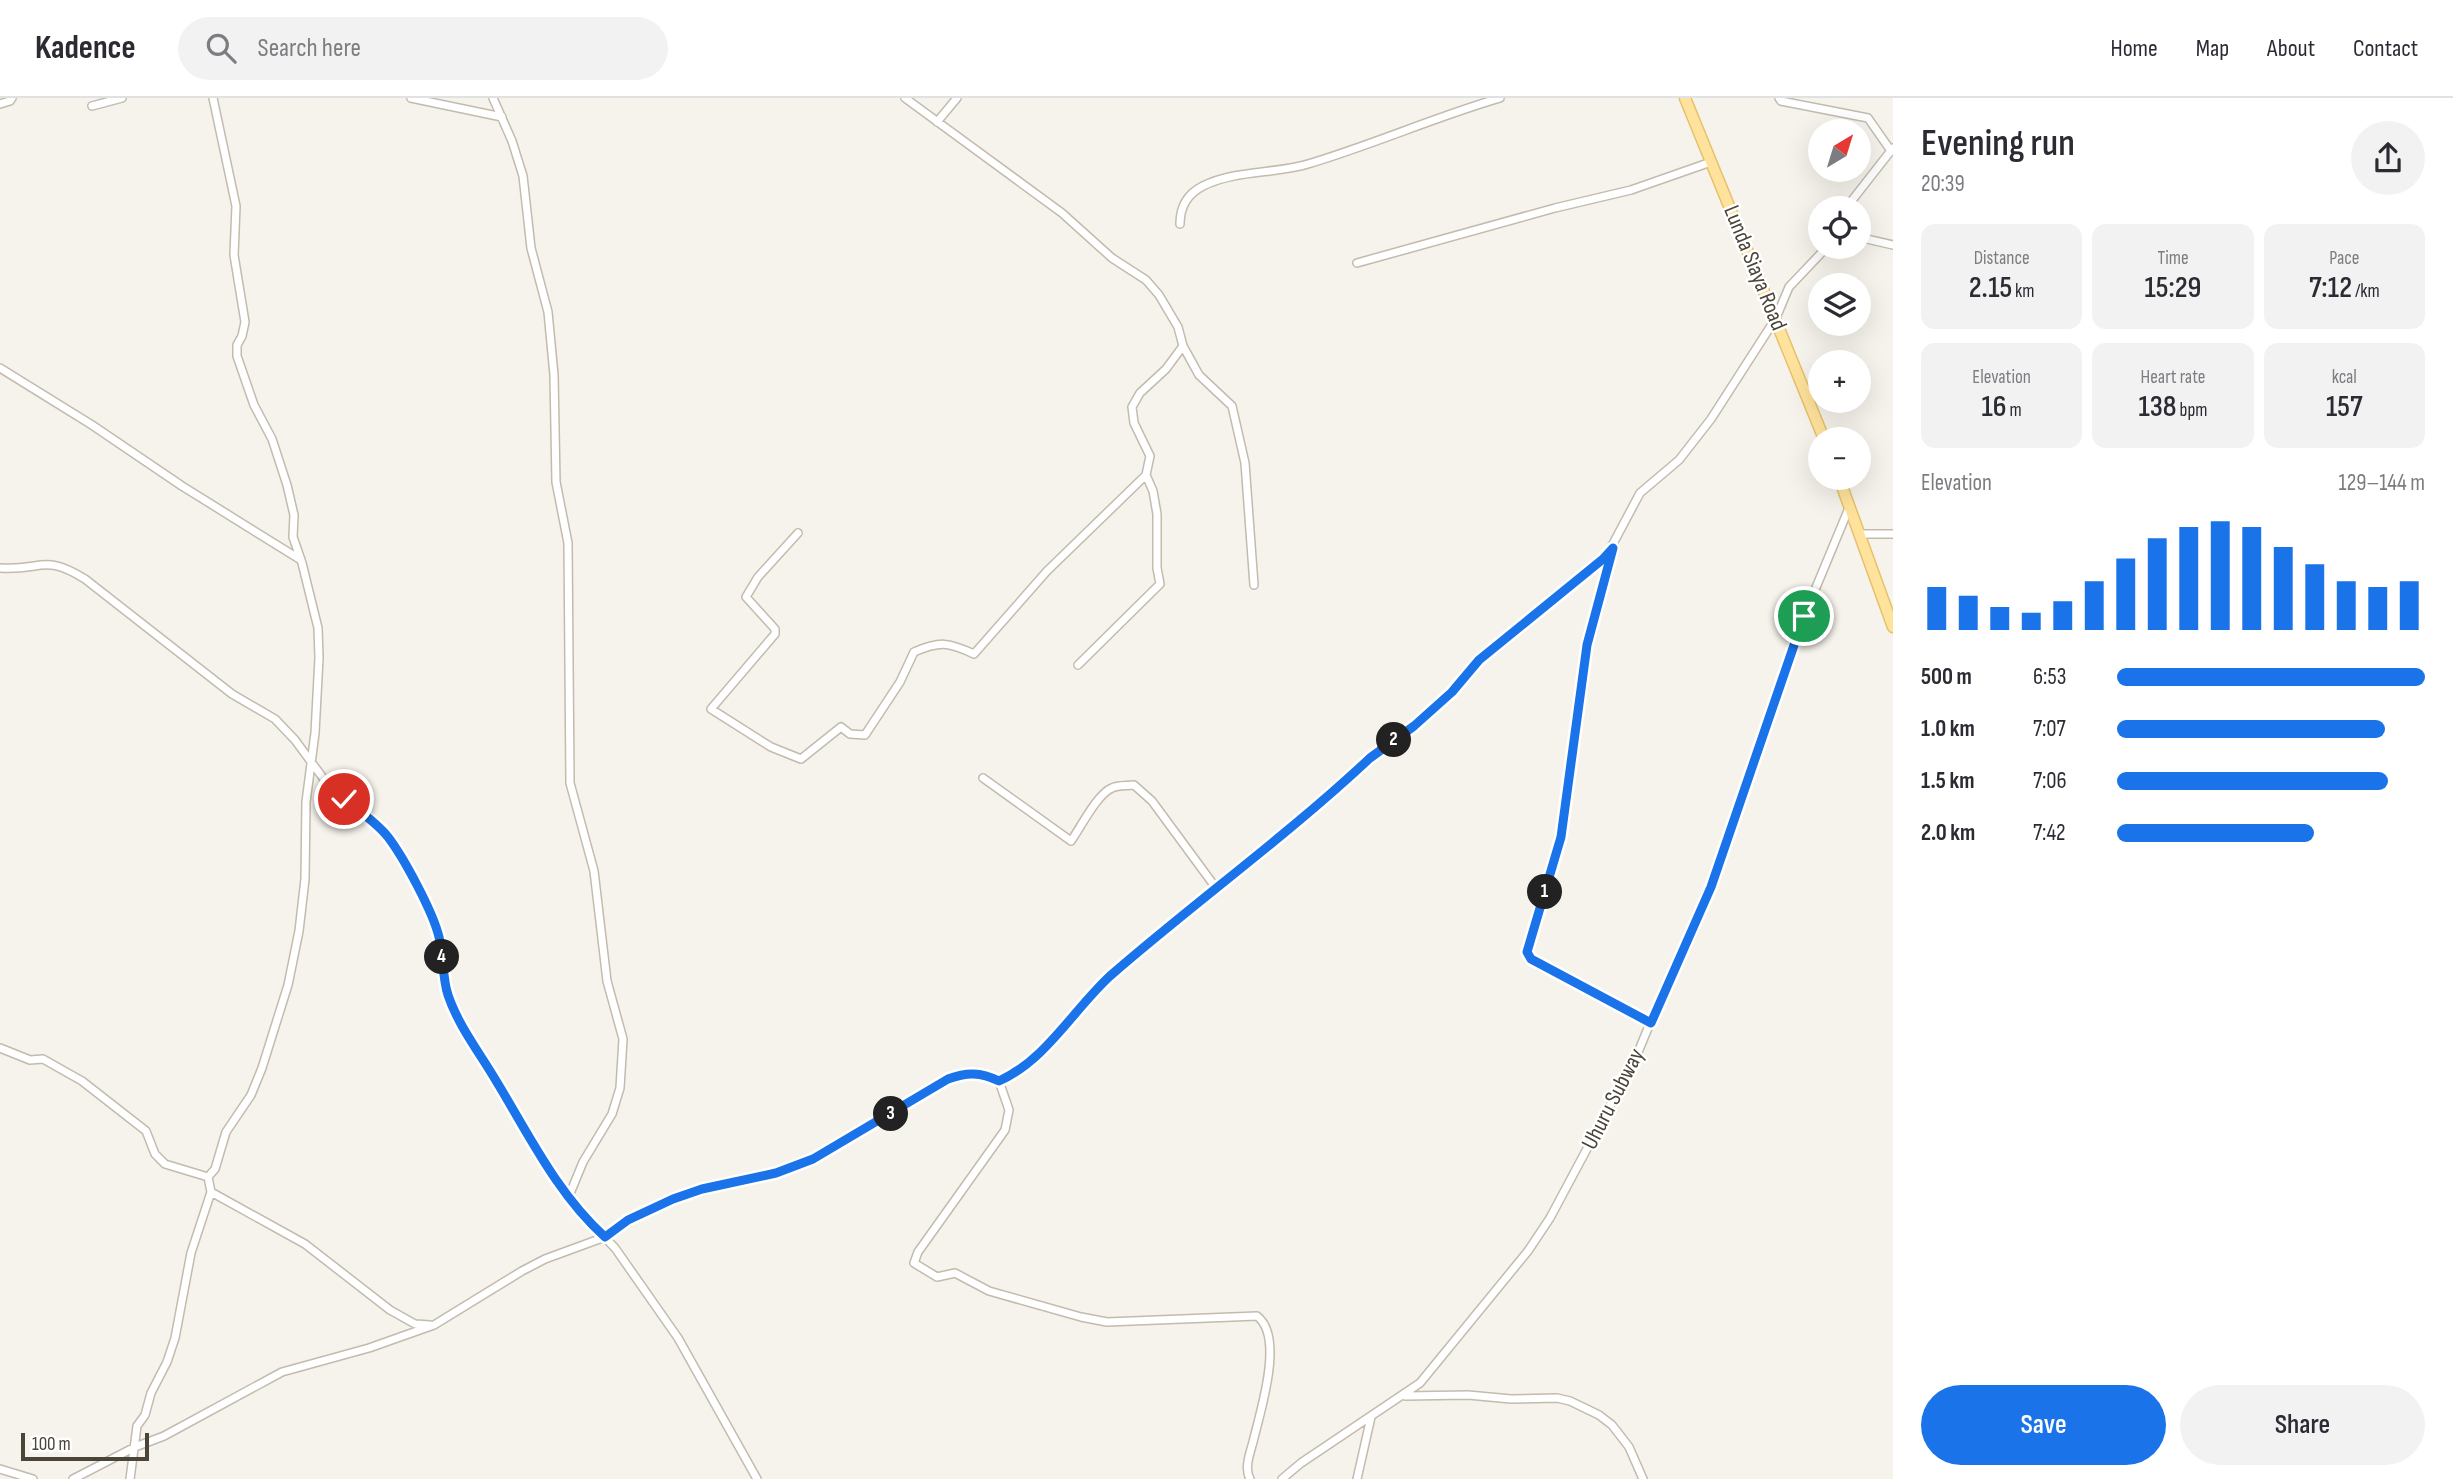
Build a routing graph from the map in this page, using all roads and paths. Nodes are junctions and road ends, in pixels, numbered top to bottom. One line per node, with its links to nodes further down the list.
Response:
1 (12, 98): 11 (street)
2 (122, 98): 12 (street)
3 (213, 98): 34 (street)
4 (411, 98): 13 (street)
5 (493, 98): 13 (street)
6 (905, 98): 14 (street)
7 (957, 98): 14 (street)
8 (1500, 98): 18 (street)
9 (1685, 98): 16 (main road, Lunda Siaya Road)
10 (1779, 98): 15 (street)
11 (0, 104)
12 (92, 106)
13 (502, 117): 47 (street)
14 (937, 122): 24 (street)
15 (1892, 150): 17 (street)
16 (1711, 162): 22 (street); 23 (main road, Lunda Siaya Road)
17 (1856, 196)
18 (1180, 224)
19 (1871, 240): 20 (street)
20 (1893, 244)
21 (1815, 259): 23 (street)
22 (1357, 262)
23 (1776, 318): 26 (main road, Lunda Siaya Road); 33 (street)
24 (1183, 346): 27 (street); 36 (street)
25 (0, 368): 34 (street)
26 (1819, 427)
27 (1146, 475): 30 (street); 38 (street)
28 (1844, 490): 29 (main road)
29 (1850, 506): 31 (main road); 42 (street, Uhuru Subway)
30 (798, 533)
31 (1860, 534): 32 (street); 37 (main road)
32 (1893, 534)
33 (1613, 548): 41 (street); 42 (street)
34 (301, 560): 39 (street)
35 (0, 568): 39 (street)
36 (1254, 585)
37 (1893, 627)
38 (1078, 665)
39 (312, 763): 45 (street); 47 (street)
40 (983, 778): 41 (street)
41 (1216, 888): 44 (street)
42 (1651, 1023): 50 (street, Uhuru Subway)
43 (0, 1048): 45 (street)
44 (999, 1081): 48 (street); 58 (street)
45 (208, 1177): 46 (street)
46 (211, 1192): 49 (street); 52 (street)
47 (569, 1196): 48 (street)
48 (605, 1237): 49 (street); 57 (street)
49 (435, 1325): 52 (street)
50 (1404, 1396): 51 (street, Uhuru Subway); 61 (street)
51 (1371, 1416): 59 (street, Uhuru Subway); 60 (street)
52 (135, 1447): 55 (street); 56 (street)
53 (0, 1469): 54 (street)
54 (33, 1479)
55 (73, 1479)
56 (130, 1479)
57 (757, 1479)
58 (1250, 1479)
59 (1282, 1479)
60 (1357, 1479)
61 (1643, 1479)

